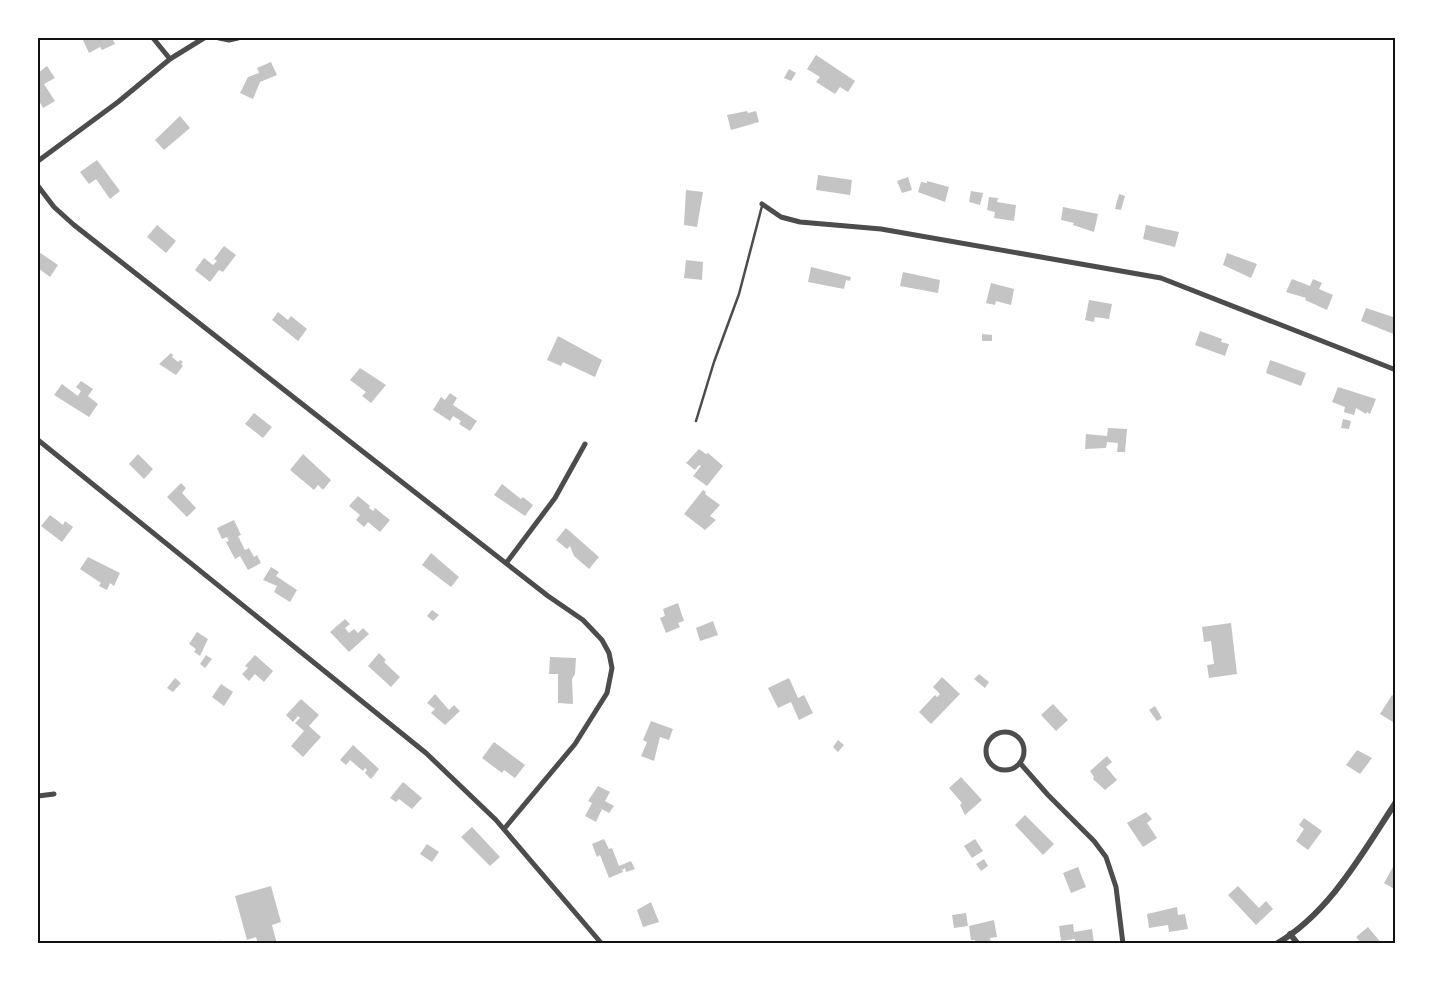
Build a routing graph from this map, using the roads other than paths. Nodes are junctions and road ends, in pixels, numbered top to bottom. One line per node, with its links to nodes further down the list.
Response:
1 (153, 38): 5 (street)
2 (204, 38): 5 (street)
3 (219, 38): 4 (street)
4 (238, 38)
5 (170, 60): 6 (street)
6 (38, 161)
7 (38, 186): 13 (street)
8 (762, 204): 9 (street); 10 (lane)
9 (1396, 370)
10 (696, 421)
11 (38, 440): 18 (street)
12 (585, 444): 13 (street)
13 (507, 562): 18 (street)
14 (1020, 763): 14 (street); 21 (street)
15 (54, 794): 16 (street)
16 (38, 796)
17 (1396, 802): 19 (street)
18 (504, 829): 20 (street)
19 (1290, 934): 22 (street); 23 (street)
20 (602, 944)
21 (1123, 944)
22 (1276, 944)
23 (1298, 944)

